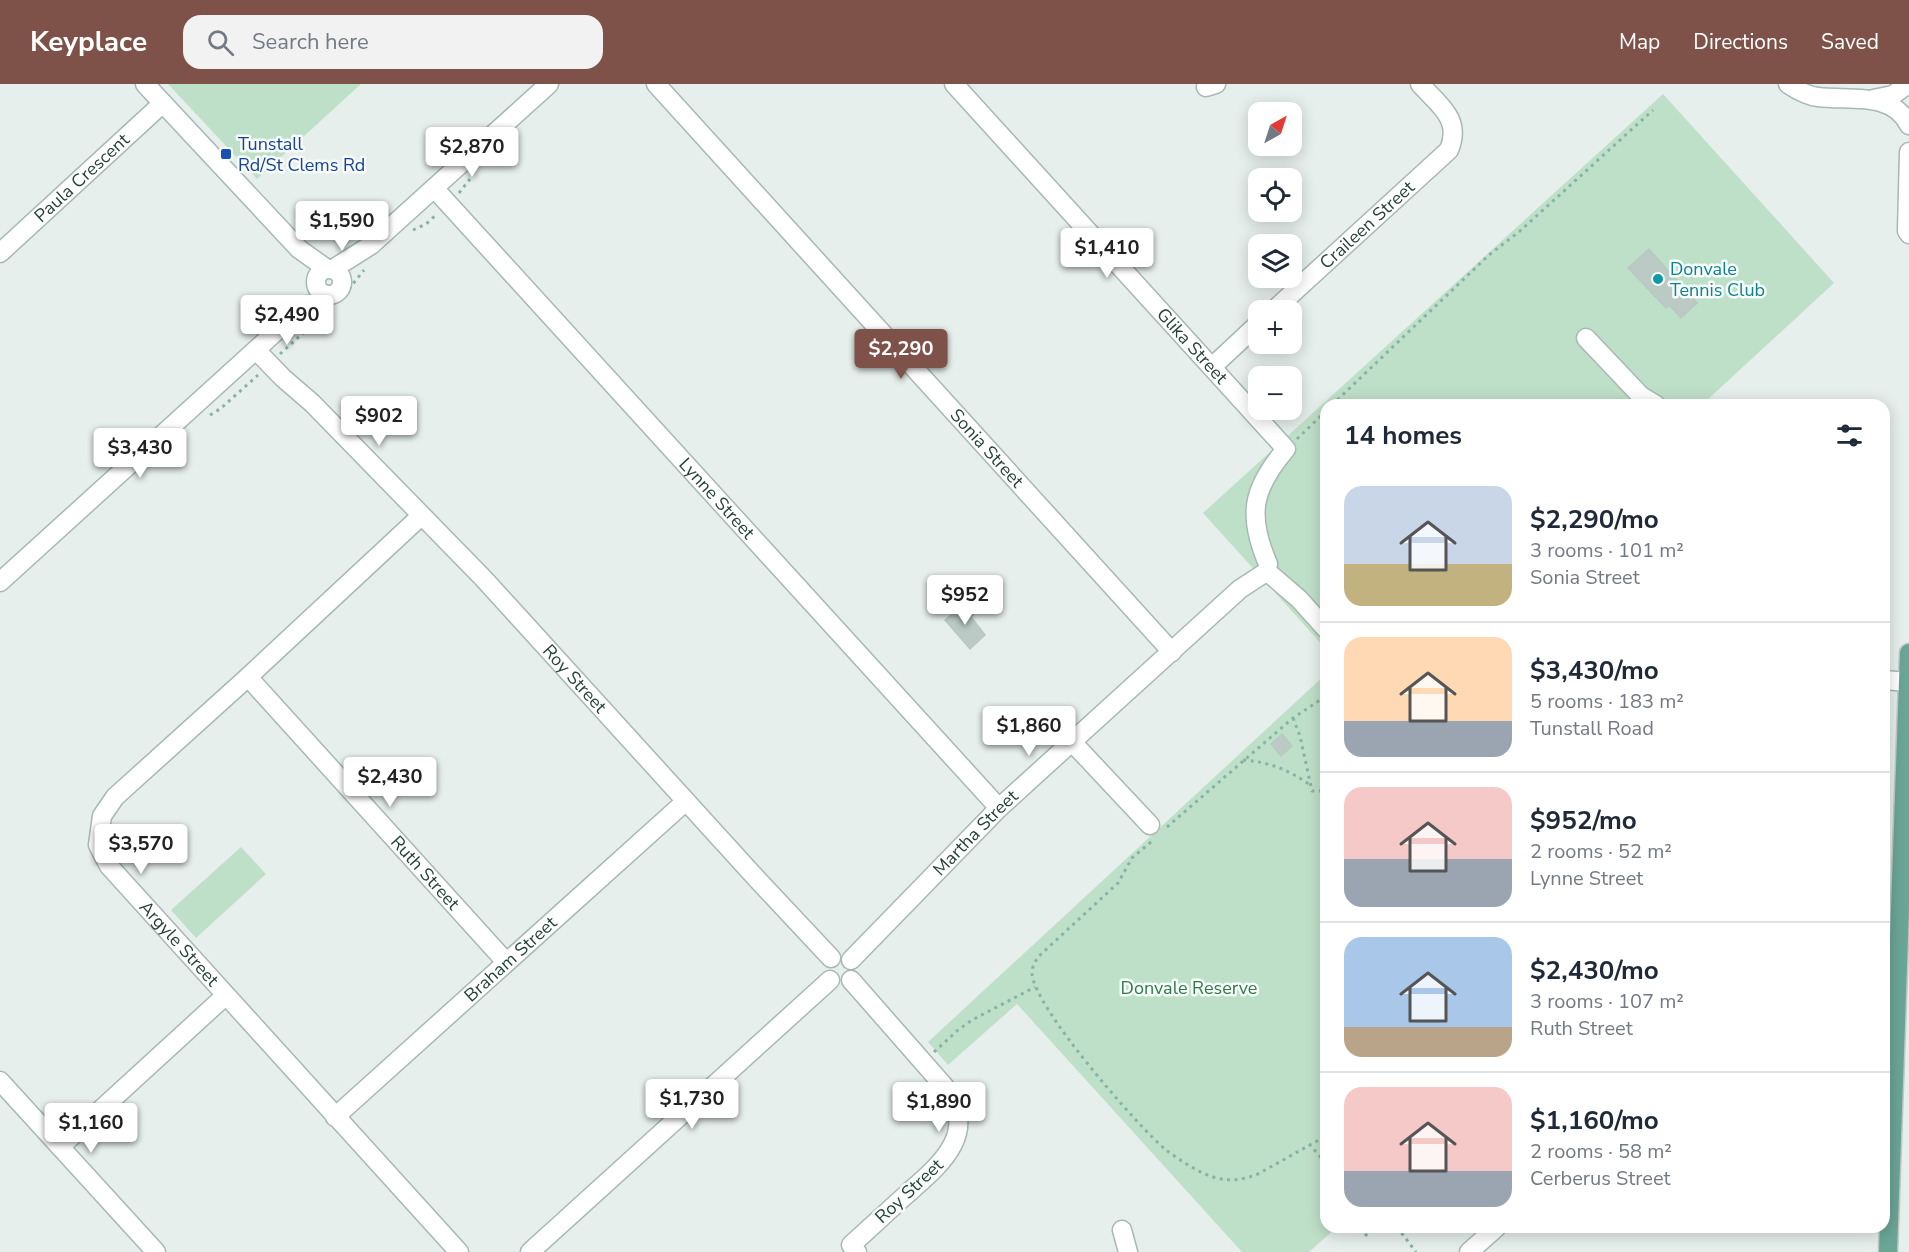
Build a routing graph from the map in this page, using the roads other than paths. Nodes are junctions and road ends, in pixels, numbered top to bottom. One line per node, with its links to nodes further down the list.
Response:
1 (145, 84): 9 (street)
2 (549, 84): 12 (street)
3 (656, 84): 26 (street, Sonia Street)
4 (954, 84): 20 (street, Glika Street)
5 (1420, 84): 16 (street, Craileen Street)
6 (1788, 84): 8 (street)
7 (1908, 84): 8 (street)
8 (1871, 100): 10 (street)
9 (163, 104): 14 (street, Paula Crescent); 15 (street)
10 (1909, 125)
11 (1909, 152): 13 (street)
12 (434, 188): 15 (street); 33 (street, Lynne Street)
13 (1909, 234)
14 (0, 253)
15 (327, 279): 19 (street)
16 (1285, 300)
17 (1248, 333): 20 (street)
18 (1586, 338): 21 (street)
19 (260, 346): 22 (street, Roy Street); 24 (street)
20 (1212, 367): 23 (street, Glika Street)
21 (1646, 399)
22 (421, 516): 28 (street, Argyle Street); 32 (street, Roy Street)
23 (1263, 568): 25 (street); 26 (street, Martha Street)
24 (0, 582)
25 (1320, 622)
26 (1172, 651): 31 (street, Martha Street)
27 (1909, 653): 30 (main road)
28 (248, 677): 37 (street, Ruth Street); 40 (street, Argyle Street)
29 (1890, 680): 30 (street)
30 (1908, 682): 41 (main road)
31 (1072, 743): 33 (street, Martha Street); 34 (street)
32 (686, 801): 35 (street, Roy Street); 37 (street, Braham Street)
33 (999, 808): 36 (street, Martha Street)
34 (1158, 829)
35 (831, 958): 36 (street); 39 (street)
36 (851, 960): 38 (street)
37 (506, 962): 43 (street, Braham Street)
38 (851, 980): 39 (street); 48 (street, Roy Street)
39 (830, 981): 51 (street)
40 (225, 996): 43 (street, Argyle Street); 44 (street)
41 (1890, 1015)
42 (0, 1081): 44 (street)
43 (335, 1117): 50 (street, Argyle Street)
44 (60, 1147): 49 (street)
45 (1122, 1230): 52 (street)
46 (1490, 1233): 53 (street)
47 (1888, 1233): 54 (main road)
48 (850, 1250)
49 (156, 1252)
50 (459, 1252)
51 (530, 1252)
52 (1128, 1252)
53 (1469, 1252)
54 (1888, 1252)

